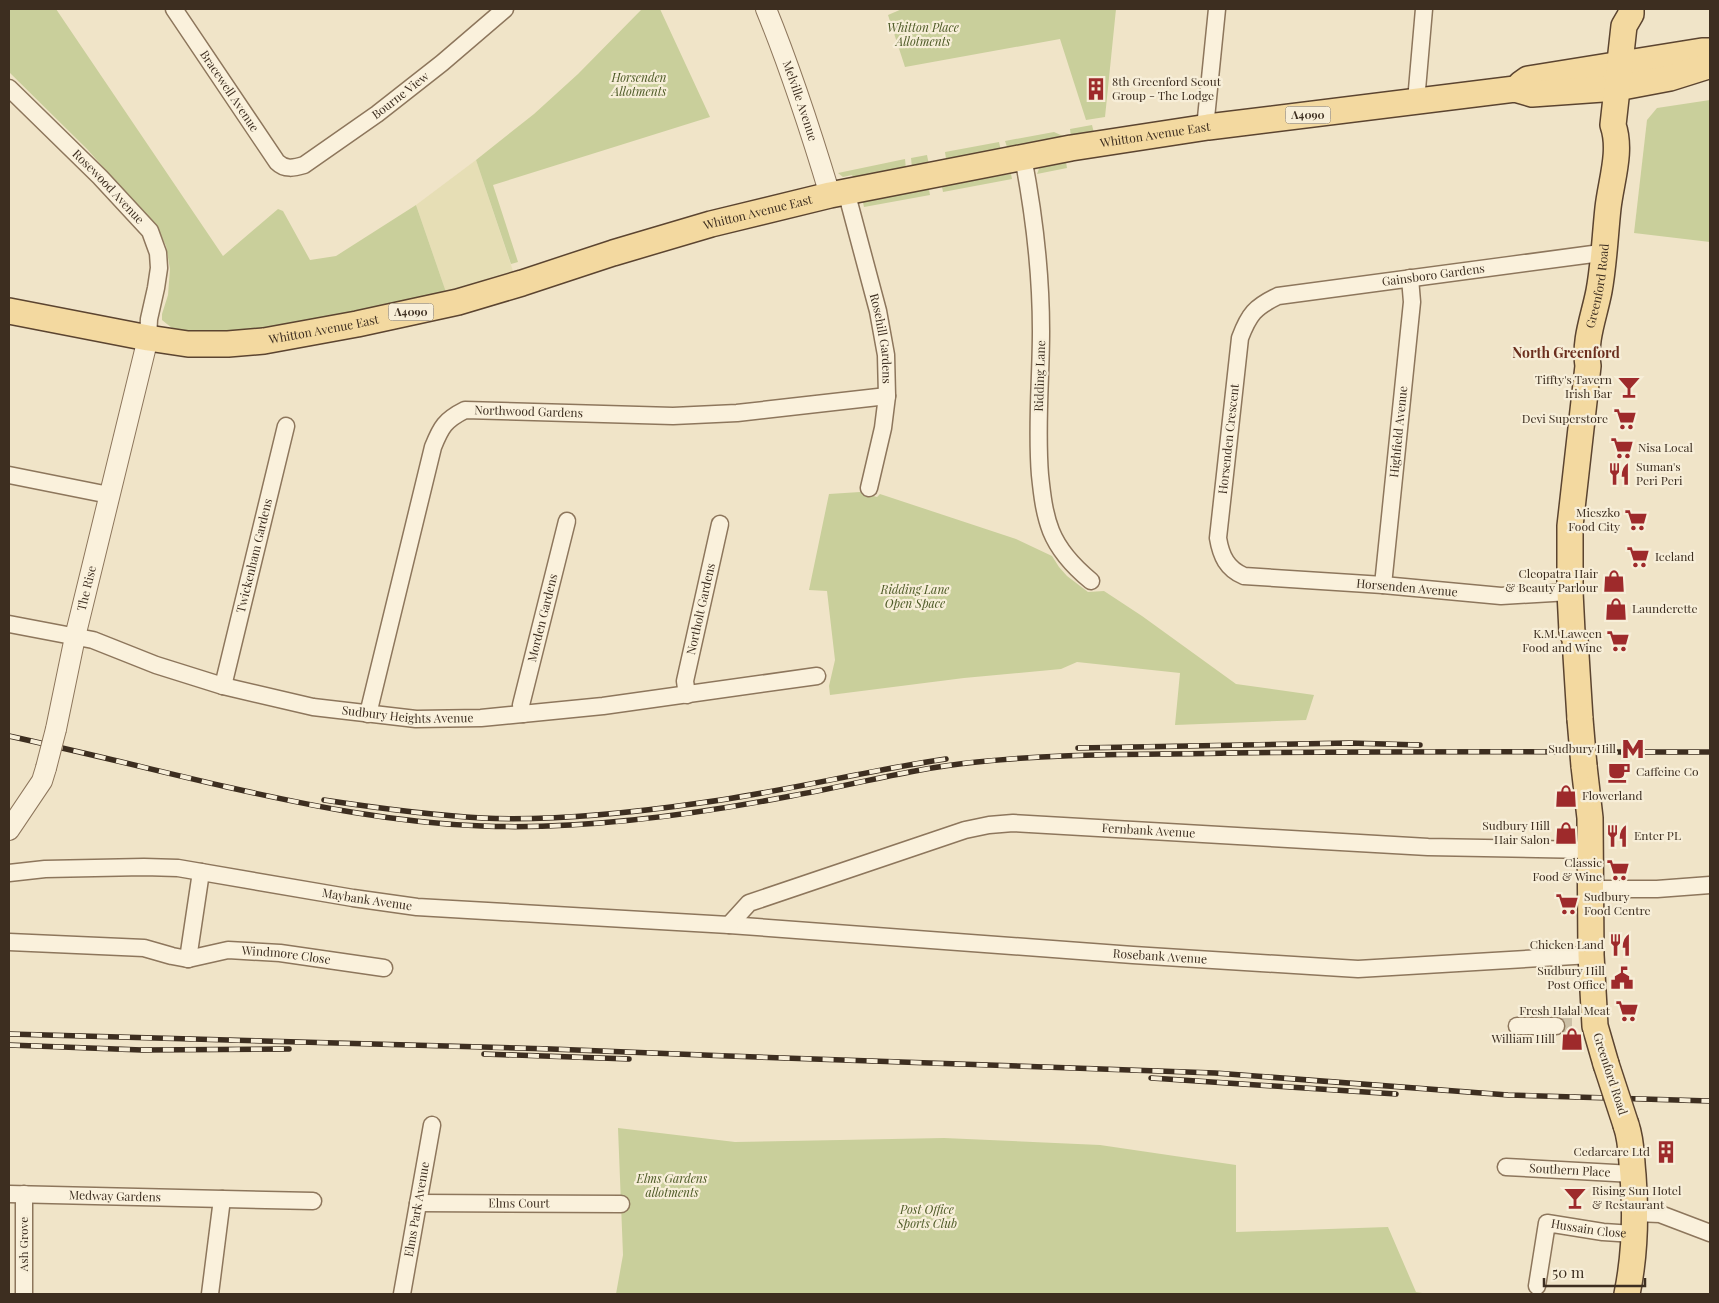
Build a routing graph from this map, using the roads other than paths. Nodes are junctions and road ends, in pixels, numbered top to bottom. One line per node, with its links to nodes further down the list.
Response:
1 (504, 9): 14 (street, Bourne View)
2 (766, 9): 15 (street, Melville Avenue)
3 (1218, 9): 12 (street)
4 (1424, 9): 11 (street)
5 (179, 10): 14 (street, Bracewell Avenue)
6 (1631, 11): 9 (main road, Greenford Road)
7 (1710, 51): 9 (main road, A4090)
8 (1710, 63): 9 (main road, A4090)
9 (1624, 75): 11 (main road, Whitton Avenue East / A4090); 16 (main road, Greenford Road)
10 (9, 88): 20 (street, Rosewood Avenue)
11 (1416, 101): 12 (main road, Whitton Avenue East / A4090)
12 (1208, 127): 13 (main road, Whitton Avenue East / A4090)
13 (1023, 157): 15 (main road, Whitton Avenue East / A4090); 29 (street, Ridding Lane)
14 (288, 168)
15 (838, 193): 20 (main road, Whitton Avenue East / A4090); 21 (street, Rosehill Gardens)
16 (1603, 255): 17 (street, Gainsboro Gardens); 31 (main road, Greenford Road)
17 (1410, 278): 18 (street, Gainsboro Gardens); 30 (street, Highfield Avenue)
18 (1266, 302): 28 (street, Horsenden Crescent)
19 (9, 311): 20 (main road, Whitton Avenue East / A4090)
20 (148, 338): 25 (street, The Rise)
21 (887, 396): 24 (street, Rosehill Gardens); 37 (street, Northwood Gardens)
22 (286, 426): 35 (street, Twickenham Gardens)
23 (9, 475): 25 (street)
24 (870, 488)
25 (109, 495): 33 (street, The Rise)
26 (567, 521): 38 (street, Morden Gardens)
27 (720, 524): 36 (street, Northolt Gardens)
28 (1244, 576): 30 (street, Horsenden Avenue)
29 (1091, 581)
30 (1382, 585): 31 (street, Horsenden Avenue)
31 (1570, 592): 40 (main road, Greenford Road, bridge)
32 (9, 624): 33 (street, Sudbury Heights Avenue)
33 (75, 636): 35 (street, Sudbury Heights Avenue); 39 (street, The Rise, bridge)
34 (817, 676): 36 (street, Sudbury Heights Avenue)
35 (223, 686): 37 (street, Sudbury Heights Avenue)
36 (687, 695): 38 (street, Sudbury Heights Avenue)
37 (368, 714): 38 (street, Sudbury Heights Avenue)
38 (523, 714)
39 (9, 830)
40 (1590, 850): 44 (main road, Greenford Road); 45 (street, Fernbank Avenue)
41 (201, 872): 42 (street, Maybank Avenue); 45 (street, Maybank Avenue); 48 (street)
42 (9, 873)
43 (1710, 885): 44 (street)
44 (1591, 889): 47 (main road, Greenford Road)
45 (729, 925): 47 (street, Rosebank Avenue)
46 (9, 942): 48 (street, Windmore Close)
47 (1591, 956): 54 (main road, Greenford Road, bridge)
48 (188, 959): 49 (street, Windmore Close)
49 (384, 968)
50 (1517, 1026): 51 (street)
51 (1556, 1026)
52 (432, 1125): 58 (street, Elms Park Avenue)
53 (1506, 1167): 54 (street, Southern Place)
54 (1633, 1174): 60 (main road, Greenford Road)
55 (17, 1194): 56 (street, Medway Gardens); 63 (street, Ash Grove)
56 (222, 1199): 57 (street, Medway Gardens); 64 (street)
57 (313, 1201)
58 (418, 1203): 59 (street, Elms Court); 65 (street, Elms Park Avenue)
59 (621, 1204)
60 (1634, 1224): 61 (street); 62 (street, Hussain Close); 66 (main road, Greenford Road)
61 (1710, 1233)
62 (1537, 1286)
63 (24, 1294)
64 (210, 1294)
65 (402, 1294)
66 (1627, 1294)

